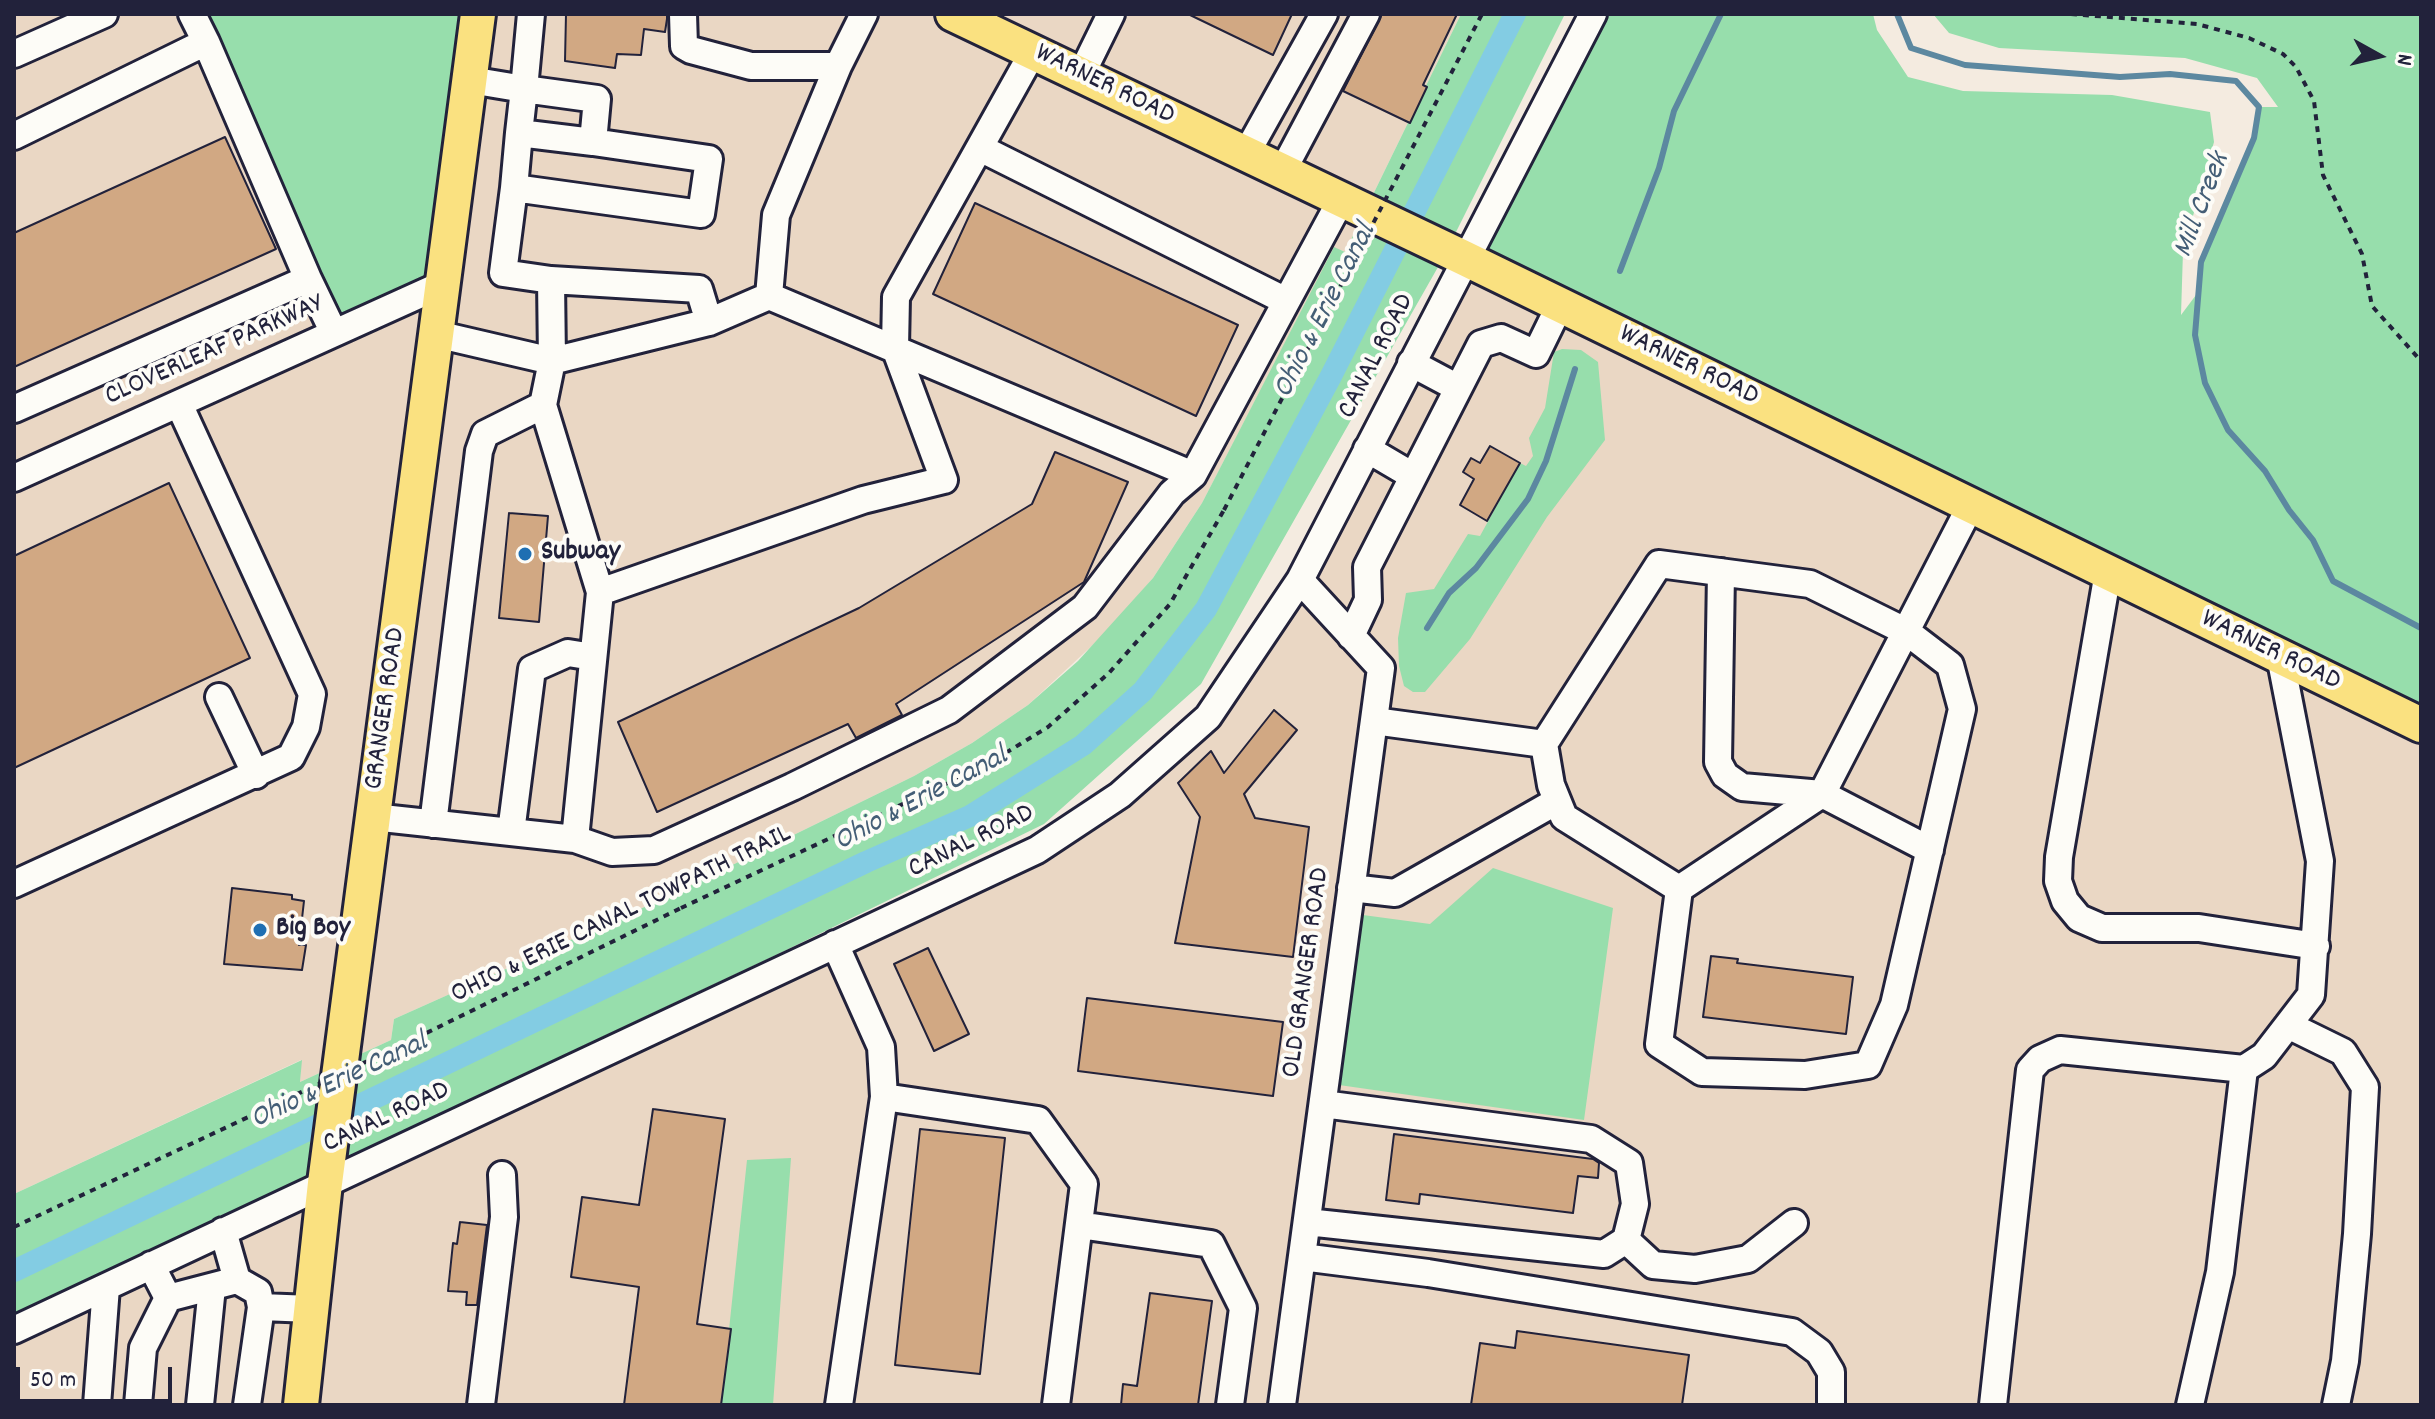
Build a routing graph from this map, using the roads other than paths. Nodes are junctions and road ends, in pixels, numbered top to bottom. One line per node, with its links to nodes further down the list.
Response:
1 (104, 14): 14 (street)
2 (192, 14): 12 (street)
3 (478, 14): 17 (main road, GRANGER ROAD)
4 (531, 14): 18 (street)
5 (683, 14): 15 (street)
6 (953, 14): 13 (main road, WARNER ROAD)
7 (1111, 14): 16 (street)
8 (1324, 14): 23 (street)
9 (1366, 14): 24 (street)
10 (1593, 14): 27 (street, CANAL ROAD)
11 (859, 15): 15 (street)
12 (206, 42): 20 (street); 28 (street)
13 (1033, 52): 16 (main road, WARNER ROAD); 22 (street)
14 (14, 54)
15 (838, 66): 31 (street)
16 (1081, 75): 23 (main road, WARNER ROAD)
17 (470, 80): 18 (street); 30 (main road, GRANGER ROAD)
18 (524, 89): 19 (street); 21 (street)
19 (519, 133): 21 (street); 25 (street)
20 (14, 136)
21 (593, 142): 25 (street)
22 (980, 148): 32 (street); 37 (street)
23 (1246, 154): 24 (main road, WARNER ROAD)
24 (1282, 172): 26 (main road, WARNER ROAD)
25 (514, 188): 29 (street)
26 (1341, 200): 27 (main road, WARNER ROAD); 32 (street)
27 (1455, 254): 33 (main road, WARNER ROAD); 39 (street, CANAL ROAD)
28 (308, 279): 35 (street); 43 (street)
29 (551, 280): 34 (street); 38 (street)
30 (443, 284): 35 (street, CLOVERLEAF PARKWAY); 36 (main road, GRANGER ROAD)
31 (769, 296): 34 (street); 37 (street)
32 (1286, 301): 45 (street)
33 (1560, 305): 40 (street); 48 (main road, WARNER ROAD)
34 (709, 322): 38 (street)
35 (334, 333): 41 (street, CLOVERLEAF PARKWAY)
36 (436, 334): 38 (street); 64 (main road, GRANGER ROAD)
37 (895, 348): 45 (street); 52 (street)
38 (552, 361): 42 (street)
39 (1411, 363): 40 (street); 44 (street, CANAL ROAD)
40 (1458, 388): 46 (street)
41 (179, 404): 47 (street, CLOVERLEAF PARKWAY); 61 (street)
42 (543, 405): 52 (street); 65 (street)
43 (14, 409)
44 (1367, 449): 46 (street); 51 (street, CANAL ROAD)
45 (1193, 475): 67 (street)
46 (1413, 476): 54 (street)
47 (14, 478)
48 (1971, 505): 50 (main road, WARNER ROAD); 53 (street)
49 (1721, 572): 53 (street); 60 (street); 62 (street)
50 (2108, 572): 55 (main road, WARNER ROAD); 73 (street)
51 (1300, 580): 54 (street, OLD GRANGER ROAD); 72 (street, CANAL ROAD)
52 (600, 592): 56 (street)
53 (1907, 632): 62 (street); 68 (street)
54 (1351, 636): 58 (street, OLD GRANGER ROAD)
55 (2280, 656): 59 (main road, WARNER ROAD); 73 (street)
56 (593, 657): 66 (street); 67 (street)
57 (219, 697): 61 (street)
58 (1374, 721): 60 (street); 70 (street, OLD GRANGER ROAD)
59 (2421, 725)
60 (1544, 744): 63 (street)
61 (256, 775): 69 (street)
62 (1822, 794): 68 (street); 71 (street)
63 (1557, 801): 70 (street); 71 (street)
64 (373, 817): 65 (street); 79 (main road, GRANGER ROAD)
65 (433, 824): 66 (street)
66 (511, 832): 67 (street)
67 (575, 839)
68 (1930, 850): 71 (street)
69 (17, 875)
70 (1351, 888): 77 (street, OLD GRANGER ROAD)
71 (1679, 889)
72 (835, 944): 76 (street); 79 (street, CANAL ROAD)
73 (2316, 946): 74 (street)
74 (2288, 1025): 75 (street); 106 (street)
75 (2244, 1069): 104 (street); 105 (street)
76 (884, 1097): 82 (street); 99 (street)
77 (1323, 1104): 80 (street, OLD GRANGER ROAD); 84 (street)
78 (502, 1175): 98 (street)
79 (325, 1183): 83 (street, CANAL ROAD); 91 (main road, GRANGER ROAD)
80 (1307, 1222): 84 (street); 85 (street, OLD GRANGER ROAD)
81 (1794, 1223): 84 (street)
82 (1079, 1225): 100 (street); 101 (street)
83 (223, 1231): 86 (street, CANAL ROAD); 87 (street)
84 (1626, 1240)
85 (1302, 1257): 102 (street, OLD GRANGER ROAD); 103 (street)
86 (151, 1265): 88 (street, CANAL ROAD); 89 (street)
87 (224, 1283): 89 (street); 90 (street); 95 (street)
88 (106, 1287): 92 (street, CANAL ROAD); 93 (street)
89 (168, 1298): 94 (street)
90 (261, 1307): 91 (street); 96 (street)
91 (311, 1309): 97 (main road, GRANGER ROAD)
92 (14, 1330)
93 (97, 1405)
94 (138, 1405)
95 (200, 1405)
96 (247, 1405)
97 (301, 1405)
98 (481, 1405)
99 (839, 1405)
100 (1056, 1405)
101 (1230, 1405)
102 (1282, 1405)
103 (1831, 1405)
104 (1993, 1405)
105 (2190, 1405)
106 (2336, 1405)

